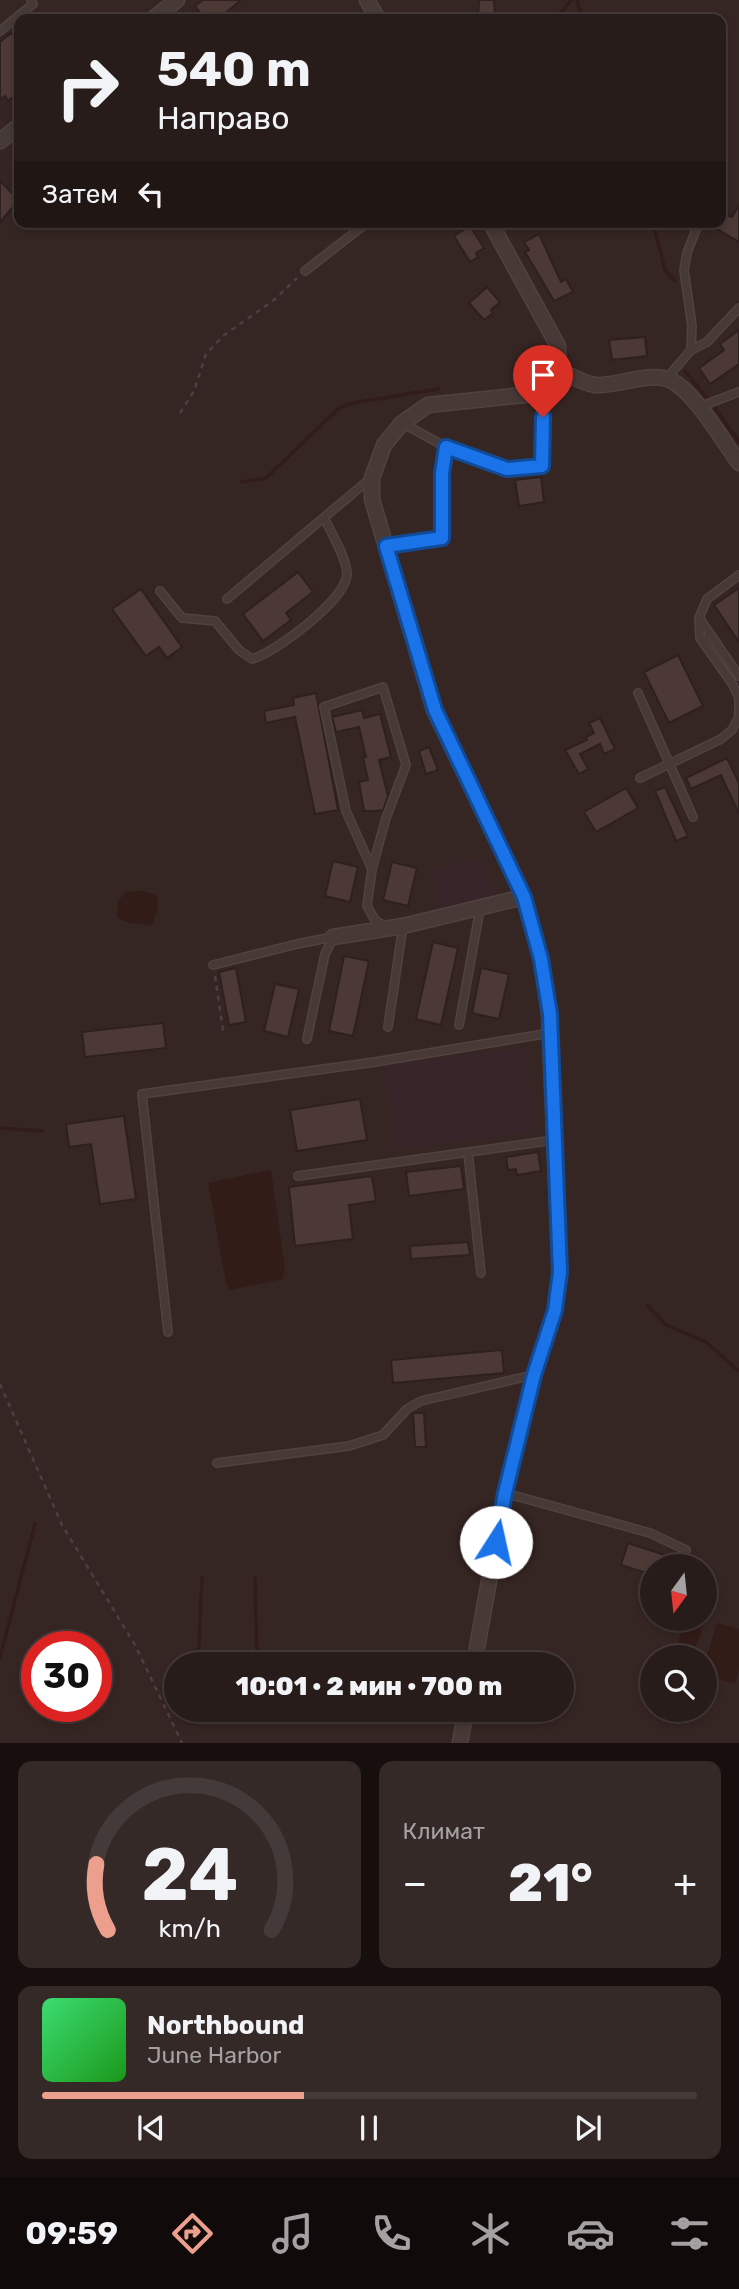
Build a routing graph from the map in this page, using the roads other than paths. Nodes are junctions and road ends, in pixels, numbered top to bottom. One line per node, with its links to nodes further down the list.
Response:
1 (31, 0): 3 (lane)
2 (177, 0): 4 (street)
3 (21, 14)
4 (159, 14)
5 (14, 20): 6 (lane)
6 (0, 31)
7 (14, 130): 8 (street)
8 (0, 141)
9 (360, 228): 12 (lane)
10 (493, 228): 15 (street)
11 (697, 228): 14 (lane)
12 (304, 271)
13 (739, 308): 14 (lane)
14 (691, 350): 16 (lane)
15 (559, 371): 16 (street); 18 (street)
16 (667, 378): 19 (street)
17 (739, 392): 19 (lane)
18 (543, 393): 20 (street); 21 (lane)
19 (699, 407): 22 (street)
20 (402, 424): 21 (lane); 23 (street)
21 (446, 447): 25 (lane)
22 (739, 463)
23 (372, 478): 24 (lane); 25 (street)
24 (324, 518): 27 (lane); 28 (lane)
25 (386, 546): 36 (street)
26 (739, 575): 29 (lane)
27 (160, 591)
28 (227, 599)
29 (699, 618): 30 (lane); 32 (lane)
30 (739, 676)
31 (638, 693): 32 (lane)
32 (669, 764): 33 (lane); 34 (lane)
33 (640, 778)
34 (693, 817)
35 (372, 869): 35 (lane); 38 (lane)
36 (524, 897): 37 (street); 43 (street)
37 (480, 908): 38 (street); 41 (lane)
38 (395, 927): 39 (street); 42 (lane)
39 (333, 937): 40 (lane); 44 (lane)
40 (214, 965)
41 (459, 1025)
42 (388, 1027)
43 (551, 1033): 45 (street); 49 (lane)
44 (307, 1040)
45 (555, 1140): 46 (lane); 50 (street)
46 (468, 1152): 47 (lane); 48 (lane)
47 (298, 1176)
48 (481, 1273)
49 (168, 1332)
50 (534, 1375): 51 (lane); 52 (street)
51 (217, 1462)
52 (505, 1493): 53 (lane); 54 (street)
53 (686, 1550)
54 (476, 1652)
55 (464, 1722): 56 (street)
56 (460, 1743)

